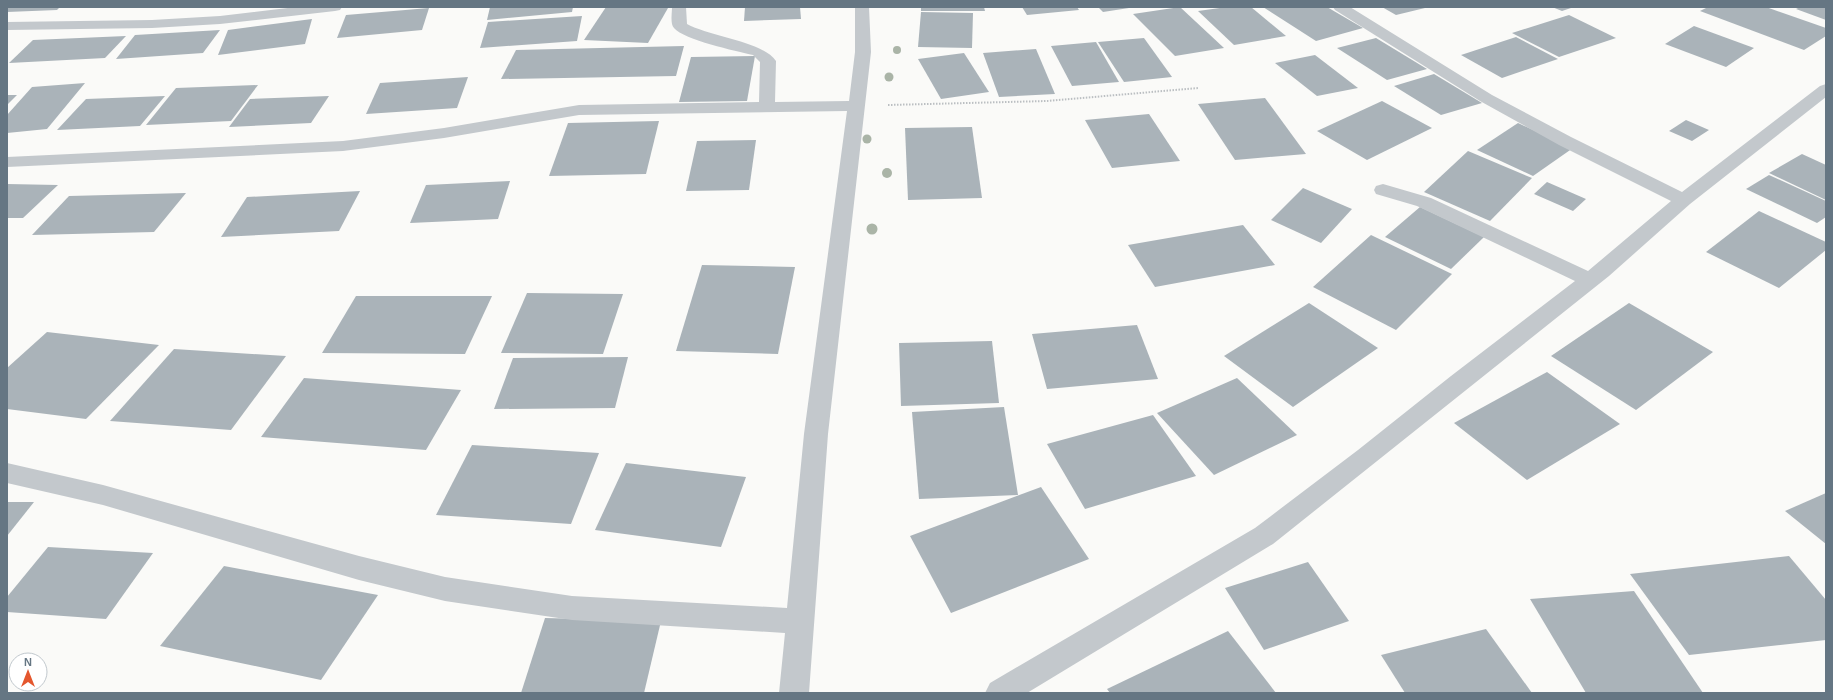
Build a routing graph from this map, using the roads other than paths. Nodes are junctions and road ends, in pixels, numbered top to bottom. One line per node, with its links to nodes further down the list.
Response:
1 (335, 7): 5 (street)
2 (679, 7): 8 (street)
3 (862, 7): 7 (street)
4 (1340, 7): 11 (street)
5 (7, 26)
6 (1826, 89): 11 (street)
7 (858, 106): 8 (street); 14 (street)
8 (767, 108): 9 (street)
9 (7, 162)
10 (1383, 190): 12 (street)
11 (1684, 200): 12 (street)
12 (1590, 280): 16 (street)
13 (7, 473): 14 (street)
14 (799, 621): 15 (street)
15 (794, 693)
16 (1000, 693)

